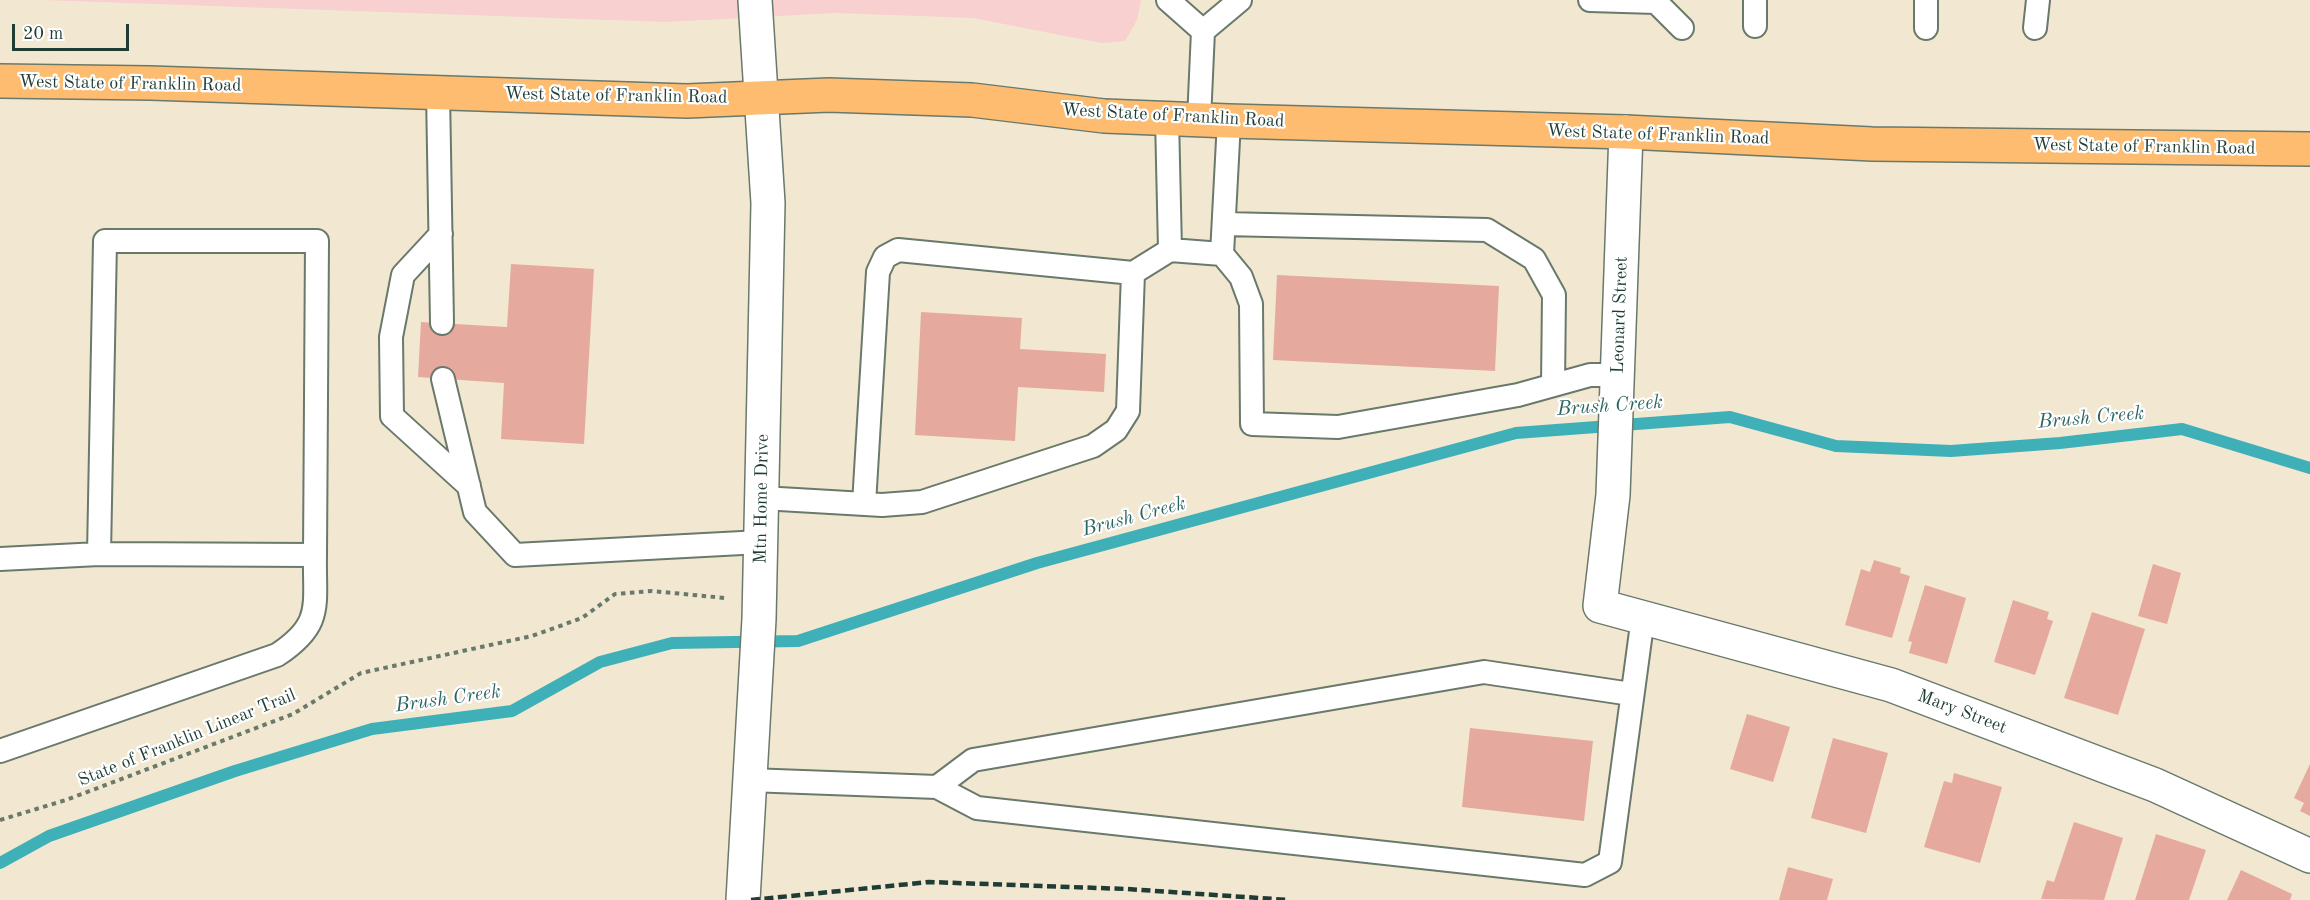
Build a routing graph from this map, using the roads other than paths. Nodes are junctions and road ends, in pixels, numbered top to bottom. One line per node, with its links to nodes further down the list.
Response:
1 (755, 0): 15 (street, Mtn Home Drive)
2 (1168, 0): 12 (lane)
3 (1240, 0): 12 (lane)
4 (1590, 0): 9 (lane)
5 (1755, 0): 8 (lane)
6 (1926, 0): 10 (lane)
7 (2038, 0): 11 (lane)
8 (1755, 26)
9 (1682, 28)
10 (1926, 28)
11 (2035, 28)
12 (1203, 31): 17 (lane)
13 (0, 81): 14 (highway, West State of Franklin Road)
14 (438, 92): 15 (highway, West State of Franklin Road); 21 (lane)
15 (762, 97): 16 (highway, West State of Franklin Road); 30 (street, Mtn Home Drive)
16 (1167, 118): 17 (highway, West State of Franklin Road); 22 (lane)
17 (1214, 120): 18 (highway, West State of Franklin Road); 20 (lane)
18 (1626, 132): 19 (highway, West State of Franklin Road); 28 (street, Leonard Street)
19 (2310, 148)
20 (1224, 224): 23 (lane); 27 (lane)
21 (441, 234): 25 (lane); 29 (lane)
22 (1170, 250): 23 (lane); 24 (lane)
23 (1222, 254): 27 (lane)
24 (1132, 273): 31 (lane); 31 (lane)
25 (442, 323)
26 (443, 379): 29 (lane)
27 (1553, 385): 28 (lane)
28 (1618, 390): 36 (street, Leonard Street)
29 (469, 486): 32 (lane)
30 (762, 498): 31 (lane); 32 (street, Mtn Home Drive)
31 (864, 504)
32 (761, 542): 40 (street, Mtn Home Drive)
33 (99, 554): 34 (lane); 34 (lane); 35 (lane)
34 (315, 555): 39 (lane)
35 (0, 559)
36 (1600, 606): 37 (street, Mary Street)
37 (1642, 617): 38 (lane); 42 (street, Mary Street)
38 (1631, 694): 41 (lane); 41 (lane)
39 (0, 751)
40 (750, 780): 41 (lane); 43 (street, Mtn Home Drive)
41 (937, 787)
42 (2310, 856)
43 (744, 900)

